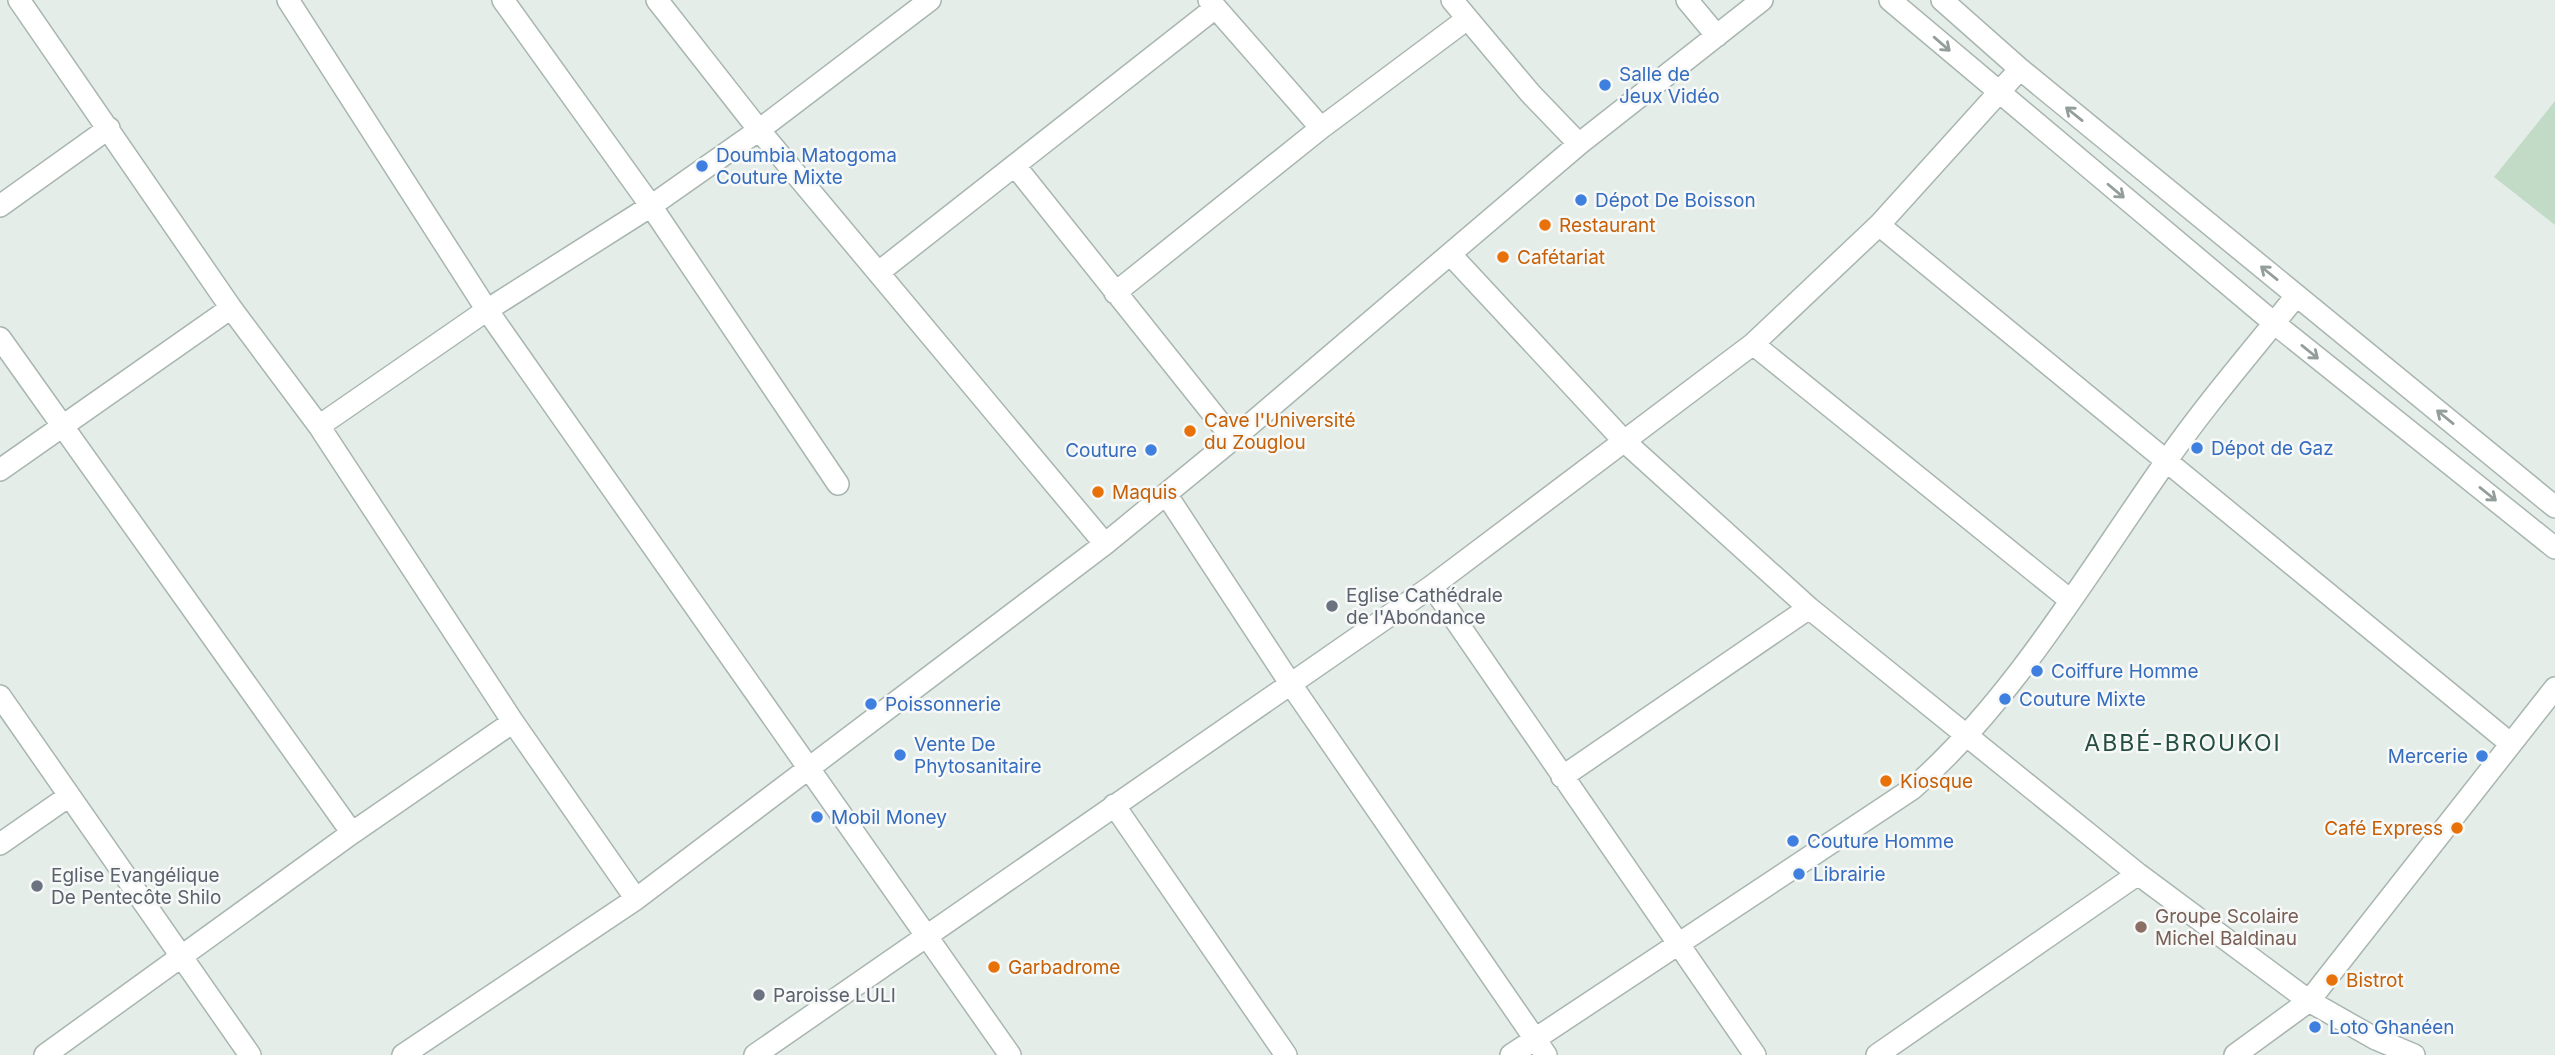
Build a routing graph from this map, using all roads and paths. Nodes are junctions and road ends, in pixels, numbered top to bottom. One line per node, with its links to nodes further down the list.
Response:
1 (19, 0): 16 (street)
2 (288, 0): 29 (street)
3 (503, 0): 22 (street)
4 (657, 0): 18 (street)
5 (930, 0): 18 (street)
6 (1452, 0): 12 (street)
7 (1688, 0): 13 (street)
8 (1762, 0): 13 (street)
9 (1890, 0): 15 (street, one-way to 15)
10 (1942, 0): 14 (street)
11 (1212, 4): 17 (street); 20 (street)
12 (1467, 19): 17 (street); 19 (street)
13 (1717, 36): 19 (street)
14 (2020, 69): 15 (street); 27 (street, one-way to 14)
15 (1998, 93): 23 (street); 30 (street, one-way to 30)
16 (109, 128): 21 (street); 28 (street)
17 (1321, 128): 26 (street)
18 (759, 130): 22 (street); 25 (street)
19 (1579, 144): 24 (street)
20 (1016, 167): 25 (street); 26 (street)
21 (0, 206)
22 (651, 206): 29 (street); 39 (street)
23 (1878, 225): 32 (street); 37 (street)
24 (1451, 255): 35 (street); 36 (street)
25 (879, 272): 42 (street)
26 (1115, 293): 35 (street)
27 (2296, 296): 30 (street); 41 (street, one-way to 27)
28 (231, 308): 33 (street); 34 (street)
29 (486, 310): 33 (street); 53 (street)
30 (2274, 323): 37 (street); 43 (street, one-way to 43)
31 (0, 338): 34 (street)
32 (1753, 344): 36 (street); 45 (street)
33 (319, 426): 50 (street)
34 (63, 427): 38 (street); 57 (street)
35 (1233, 439): 40 (street)
36 (1624, 442): 44 (street); 46 (street)
37 (2167, 460): 45 (street); 52 (street)
38 (0, 470)
39 (838, 484)
40 (1166, 494): 42 (street); 47 (street)
41 (2555, 507)
42 (1105, 544): 53 (street)
43 (2555, 548)
44 (1433, 586): 47 (street); 54 (street)
45 (2070, 600): 51 (street)
46 (1809, 608): 51 (street); 54 (street)
47 (1290, 683): 56 (street); 65 (street)
48 (2555, 688): 52 (street)
49 (0, 696): 55 (street)
50 (513, 722): 57 (street); 60 (street)
51 (1967, 737): 59 (street); 62 (street)
52 (2511, 744): 64 (street)
53 (811, 768): 60 (street); 61 (street)
54 (1562, 777): 62 (street)
55 (69, 796): 58 (street); 63 (street)
56 (1114, 805): 61 (street); 71 (street)
57 (352, 833): 63 (street)
58 (0, 844)
59 (2138, 874): 64 (street); 74 (street)
60 (636, 898): 68 (street)
61 (926, 937): 69 (street); 70 (street)
62 (1678, 943): 65 (street); 73 (street)
63 (182, 956): 66 (street); 67 (street)
64 (2309, 1001): 75 (street); 76 (street)
65 (1541, 1047): 72 (street)
66 (45, 1055)
67 (250, 1055)
68 (403, 1055)
69 (755, 1055)
70 (1010, 1055)
71 (1286, 1055)
72 (1511, 1055)
73 (1755, 1055)
74 (1877, 1055)
75 (2235, 1055)
76 (2414, 1055)

